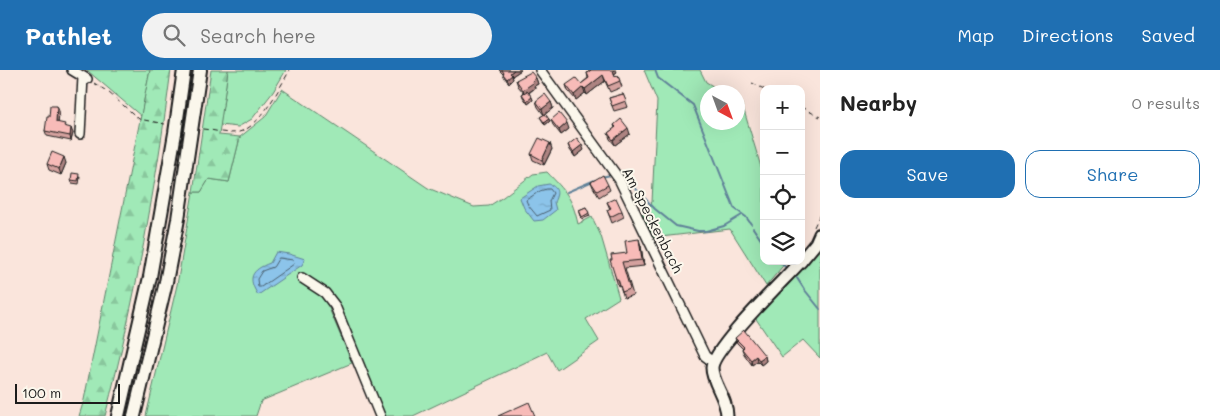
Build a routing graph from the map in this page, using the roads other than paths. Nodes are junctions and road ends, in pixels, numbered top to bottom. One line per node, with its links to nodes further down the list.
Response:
1 (72, 70): 5 (street)
2 (184, 70): 11 (highway)
3 (200, 70): 12 (highway)
4 (540, 70): 10 (street, Am Speckenbach)
5 (80, 134)
6 (817, 239): 7 (main road)
7 (805, 256)
8 (797, 265): 10 (main road)
9 (302, 278): 13 (street)
10 (713, 362): 14 (main road)
11 (118, 416)
12 (134, 416)
13 (380, 416)
14 (727, 416)

